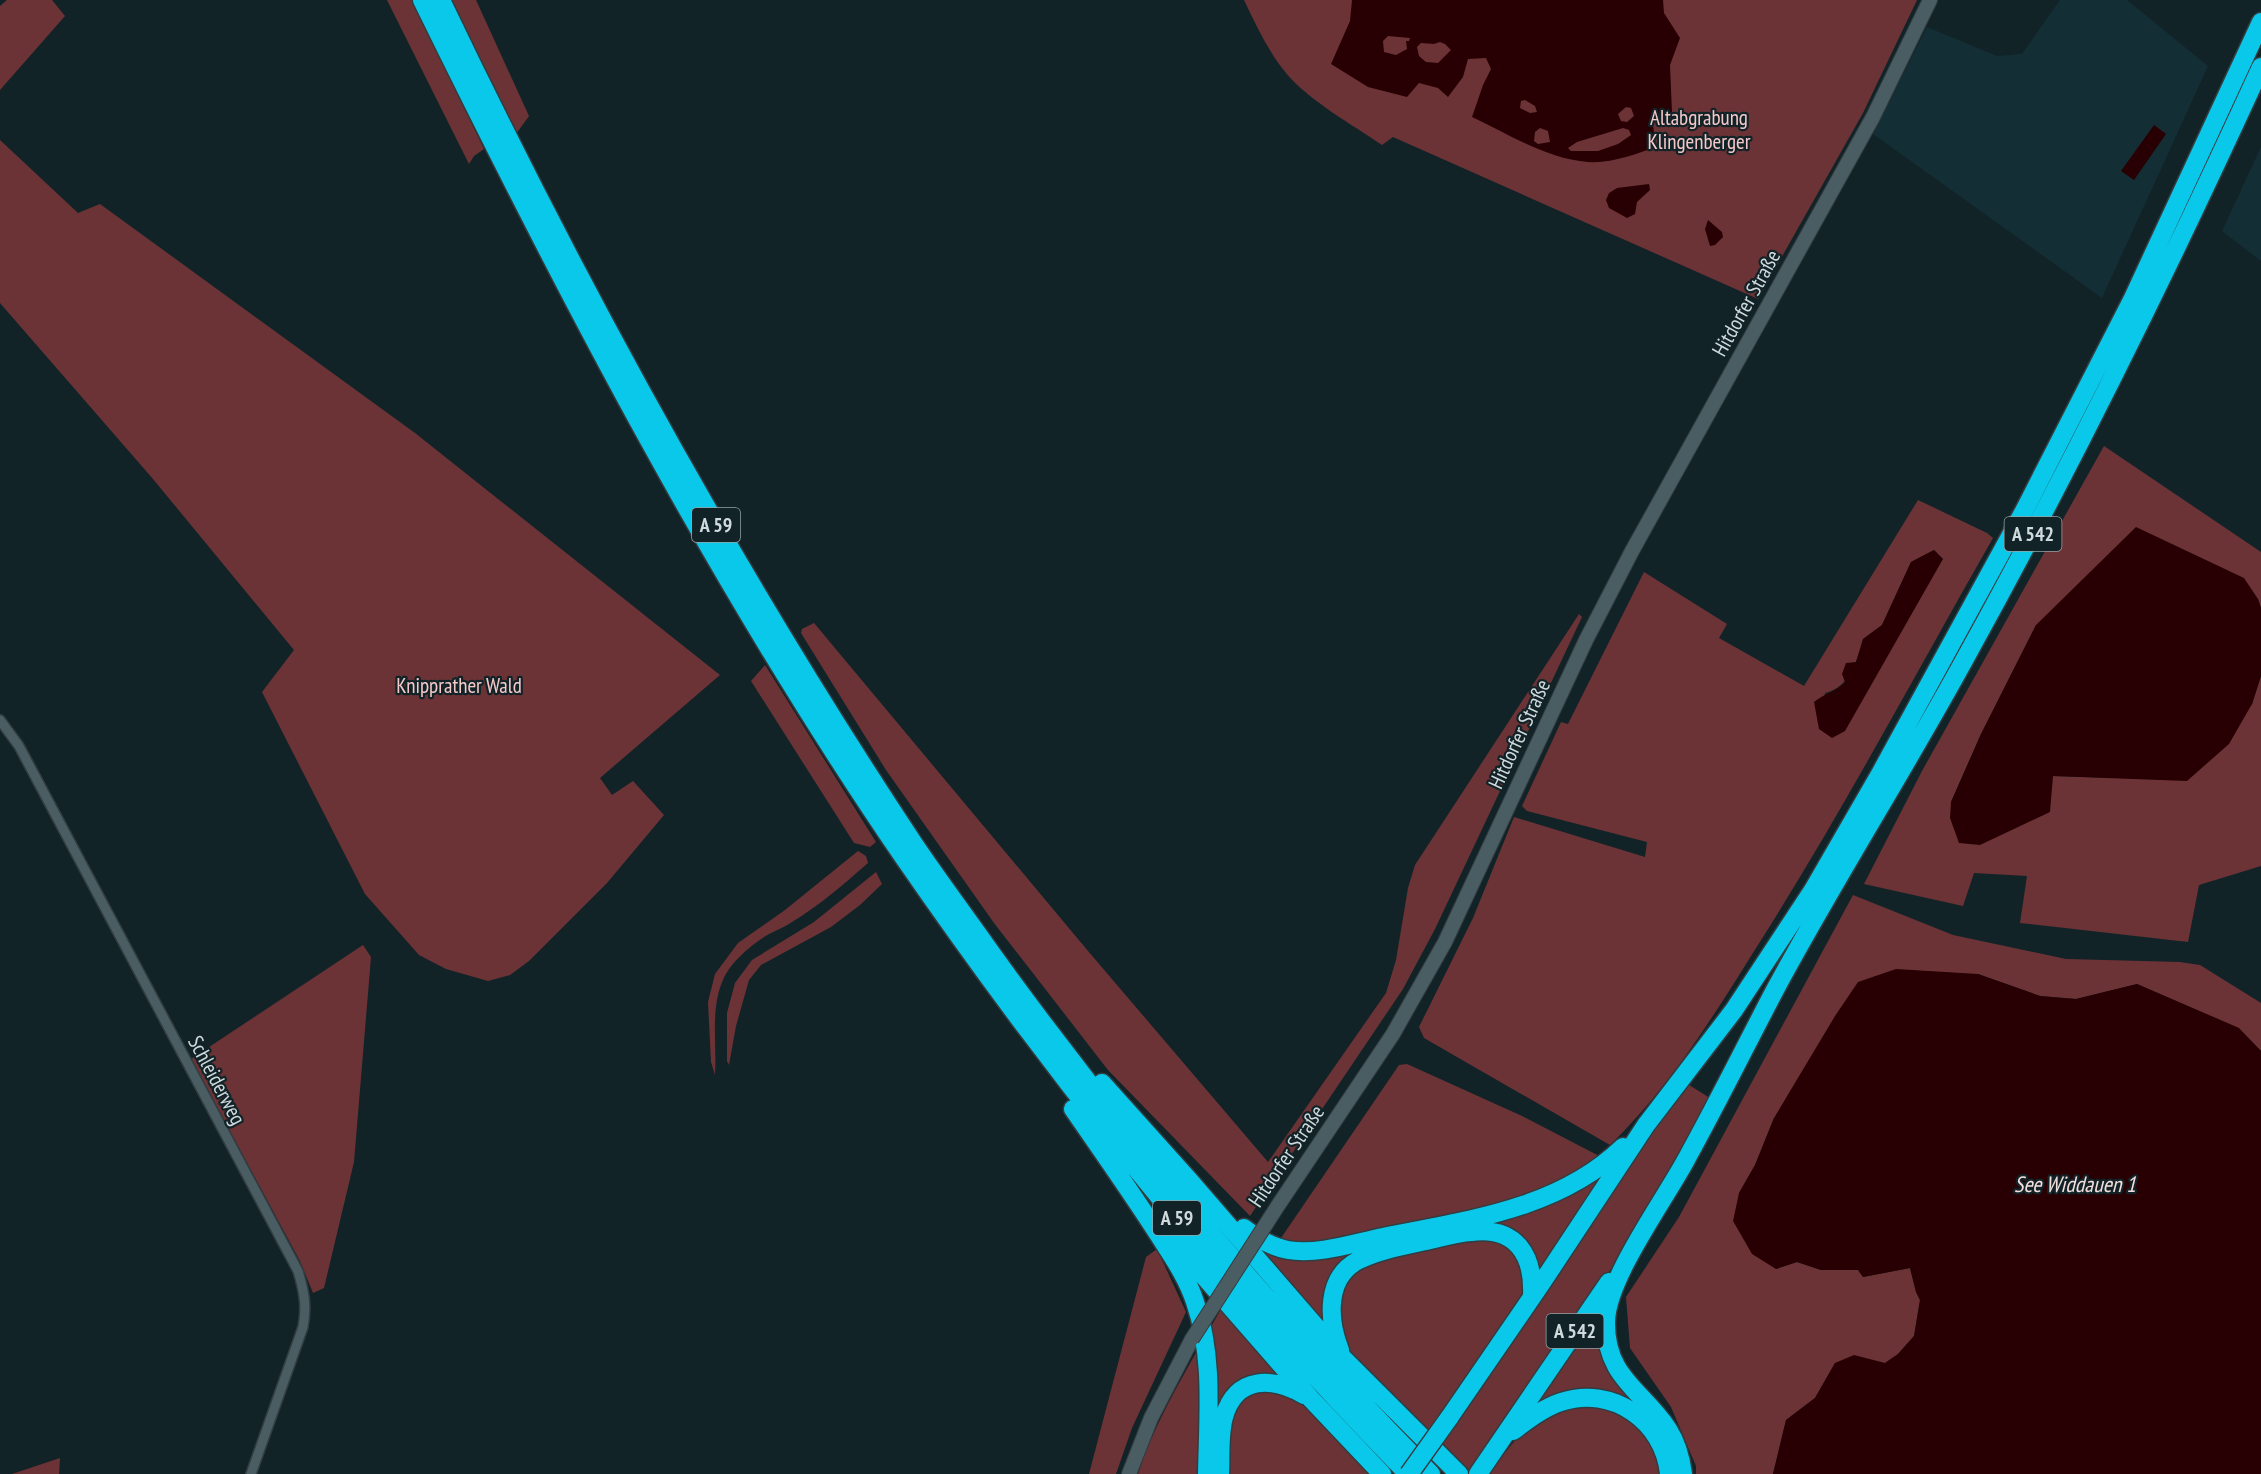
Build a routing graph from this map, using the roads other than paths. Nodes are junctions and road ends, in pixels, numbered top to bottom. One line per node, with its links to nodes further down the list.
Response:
1 (422, 0): 7 (highway, A 59)
2 (441, 0): 8 (highway, A 59)
3 (1930, 0): 19 (main road, Hitdorfer Straße, bridge)
4 (2261, 22): 9 (highway, A 542)
5 (2261, 68): 12 (highway, A 542)
6 (0, 720): 18 (street, Schleiderweg)
7 (966, 946): 11 (highway); 23 (highway, A 59)
8 (1030, 1006): 10 (highway); 24 (highway, A 59)
9 (1646, 1125): 10 (highway); 13 (highway, A 542)
10 (1189, 1180): 14 (highway)
11 (1135, 1198): 15 (highway); 20 (highway)
12 (1647, 1226): 16 (highway, A 542); 27 (highway)
13 (1532, 1296): 14 (highway); 23 (highway, A 542, bridge)
14 (1343, 1358): 25 (highway)
15 (1311, 1399): 21 (highway); 22 (highway)
16 (1504, 1437): 17 (highway, A 542); 26 (highway)
17 (1481, 1470)
18 (251, 1474)
19 (1129, 1474)
20 (1207, 1474)
21 (1220, 1474)
22 (1382, 1474)
23 (1409, 1474)
24 (1431, 1474)
25 (1459, 1474)
26 (1669, 1474)
27 (1683, 1474)

